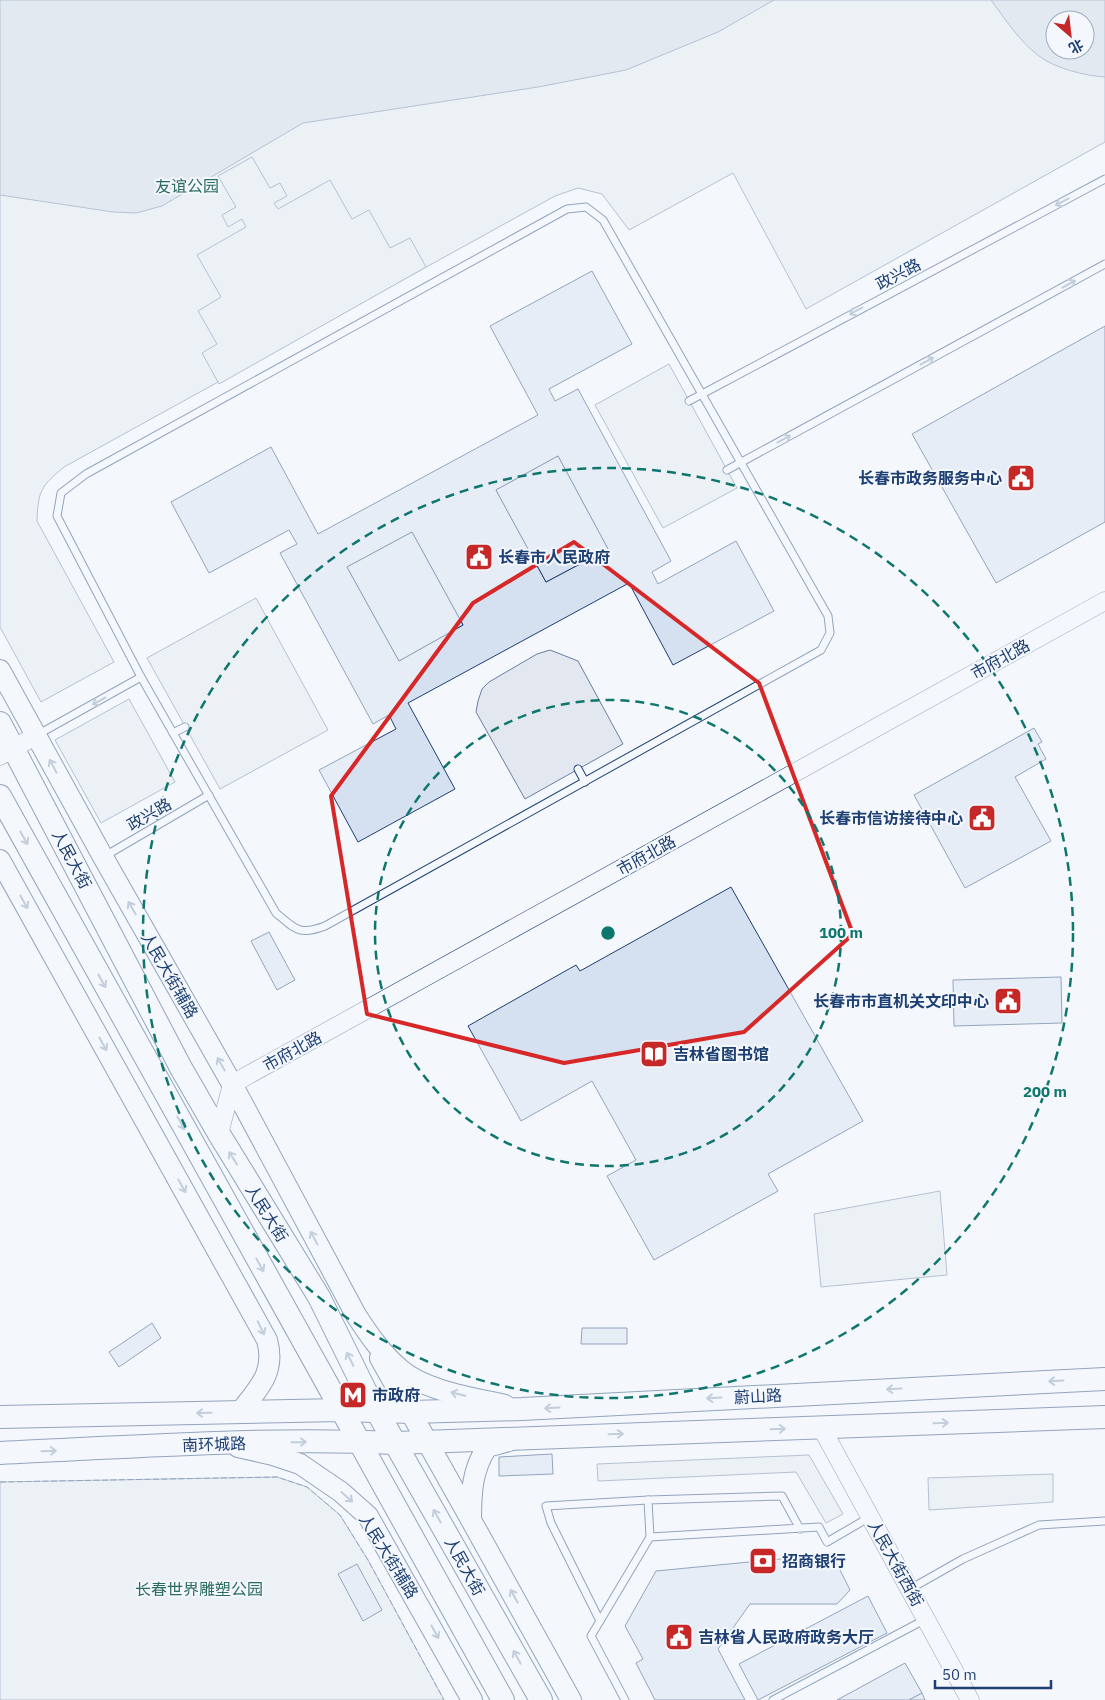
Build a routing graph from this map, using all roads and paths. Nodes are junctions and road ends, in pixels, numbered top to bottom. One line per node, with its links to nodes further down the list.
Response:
1 (1105, 179): 3 (lane, 政兴路, one-way to 3)
2 (1105, 264): 5 (lane, one-way to 2)
3 (703, 392): 4 (lane, 政兴路); 5 (lane); 9 (lane)
4 (689, 401)
5 (741, 463): 6 (lane); 16 (lane)
6 (727, 470)
7 (1105, 601): 21 (street, 市府北路)
8 (0, 670): 13 (main road, 人民大街辅路)
9 (141, 677): 12 (lane); 13 (lane, one-way to 13)
10 (0, 723): 14 (main road, 人民大街)
11 (185, 727): 12 (lane)
12 (173, 733): 17 (lane)
13 (37, 736): 14 (street); 19 (main road, 人民大街辅路, one-way to 13)
14 (7, 752): 22 (main road, 人民大街)
15 (578, 769): 16 (lane)
16 (585, 782): 17 (lane)
17 (209, 795): 19 (lane, 政兴路)
18 (0, 796): 26 (main road, 人民大街, one-way to 26)
19 (102, 857): 21 (main road, 人民大街辅路, one-way to 19)
20 (0, 860): 28 (main road, one-way to 28)
21 (232, 1084): 22 (street); 23 (main road, 人民大街辅路, one-way to 21)
22 (219, 1134): 27 (main road, 人民大街, one-way to 22)
23 (356, 1315): 25 (main road, one-way to 23); 29 (main road)
24 (1105, 1379): 25 (main road, 蔚山路, one-way to 25)
25 (522, 1409): 29 (main road, 蔚山路)
26 (340, 1410): 27 (main road, 南环城路); 28 (main road, 南环城路); 34 (main road, 人民大街)
27 (376, 1410): 29 (main road, 南环城路); 36 (main road, 人民大街)
28 (240, 1412): 30 (main road, 南环城路, one-way to 30)
29 (410, 1412): 35 (main road)
30 (0, 1417)
31 (1105, 1417): 32 (main road, 蔚山路, one-way to 31)
32 (821, 1428): 33 (main road, 蔚山路, one-way to 32); 40 (street, 人民大街西街)
33 (527, 1437): 35 (main road, 蔚山路); 41 (main road)
34 (358, 1442): 36 (main road, 南环城路); 37 (main road, 南环城路, one-way to 34); 49 (main road, 人民大街)
35 (427, 1442): 36 (main road, 南环城路); 41 (main road)
36 (396, 1443): 50 (main road, 人民大街, one-way to 36)
37 (206, 1444): 38 (main road, 南环城路, one-way to 37); 48 (main road, 人民大街辅路, one-way to 48)
38 (0, 1453)
39 (648, 1500): 43 (lane); 44 (lane); 47 (lane)
40 (870, 1517): 43 (lane); 45 (street, 人民大街西街)
41 (471, 1520): 51 (main road, one-way to 41)
42 (1105, 1521): 45 (lane)
43 (800, 1529): 44 (lane)
44 (650, 1537): 47 (lane)
45 (910, 1589): 46 (street, 人民大街西街)
46 (926, 1619): 53 (lane); 54 (street, 人民大街西街)
47 (600, 1621): 52 (lane)
48 (472, 1700)
49 (503, 1700)
50 (540, 1700)
51 (571, 1700)
52 (625, 1700)
53 (773, 1700)
54 (970, 1700)

